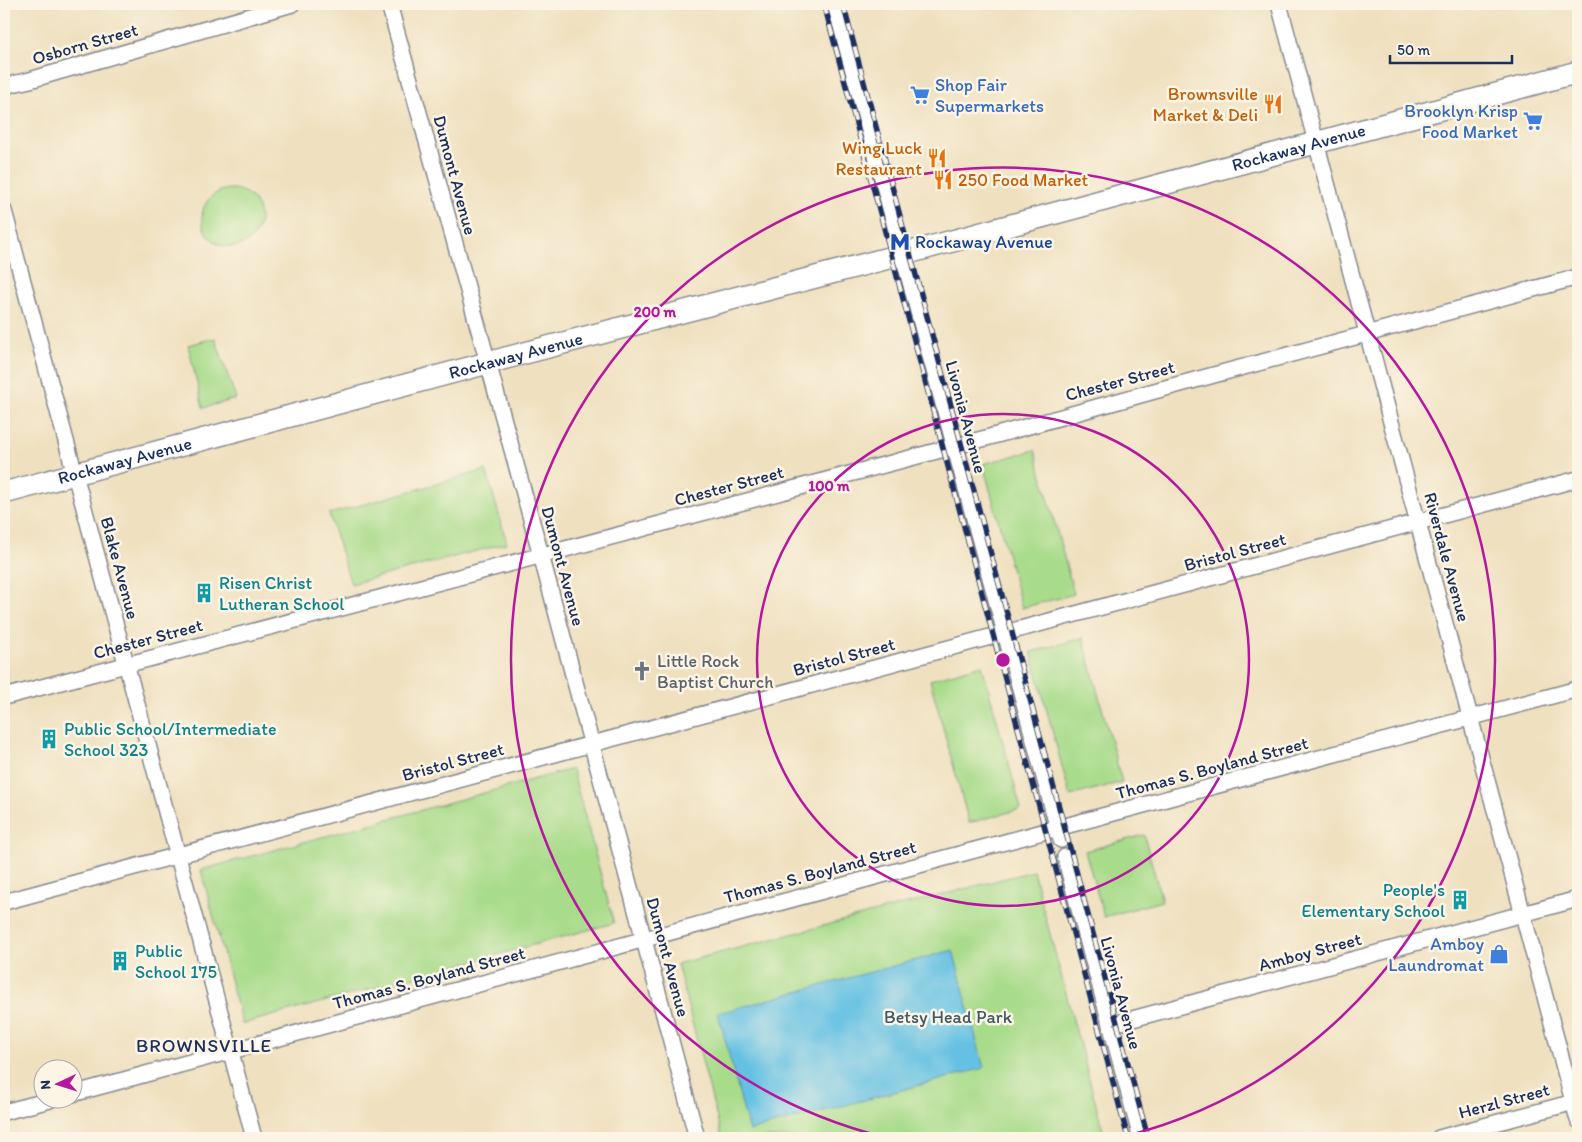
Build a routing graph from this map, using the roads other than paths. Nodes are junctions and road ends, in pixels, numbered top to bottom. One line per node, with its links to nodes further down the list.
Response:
1 (292, 4): 6 (street, Osborn Street)
2 (389, 4): 12 (street, Dumont Avenue)
3 (835, 4): 9 (street, Livonia Avenue)
4 (1279, 4): 7 (street, Riverdale Avenue)
5 (1578, 72): 7 (street, Rockaway Avenue)
6 (4, 86)
7 (1316, 142): 9 (street, Rockaway Avenue); 11 (street, Riverdale Avenue)
8 (4, 211): 14 (street, Blake Avenue)
9 (902, 254): 12 (street, Rockaway Avenue); 13 (street, Livonia Avenue)
10 (1578, 278): 11 (street, Chester Street)
11 (1368, 334): 13 (street, Chester Street); 17 (street, Riverdale Avenue)
12 (487, 363): 14 (street, Rockaway Avenue); 18 (street, Dumont Avenue)
13 (955, 446): 18 (street, Chester Street); 19 (street, Livonia Avenue)
14 (75, 474): 16 (street, Rockaway Avenue); 20 (street, Blake Avenue)
15 (1578, 479): 17 (street, Bristol Street)
16 (4, 493)
17 (1418, 522): 19 (street, Bristol Street); 23 (street, Riverdale Avenue)
18 (541, 555): 20 (street, Chester Street); 24 (street, Dumont Avenue)
19 (1004, 634): 24 (street, Bristol Street); 25 (street, Livonia Avenue)
20 (127, 664): 22 (street, Chester Street); 26 (street, Blake Avenue)
21 (1578, 689): 23 (street, Thomas S. Boyland Street)
22 (4, 697)
23 (1471, 718): 25 (street, Thomas S. Boyland Street); 30 (street, Riverdale Avenue)
24 (591, 744): 26 (street, Bristol Street); 31 (street, Dumont Avenue)
25 (1059, 835): 31 (street, Thomas S. Boyland Street)
26 (178, 855): 29 (street, Bristol Street); 33 (street, Blake Avenue)
27 (1065, 857): 32 (street, Livonia Avenue)
28 (1578, 899): 30 (street, Amboy Street)
29 (4, 902)
30 (1524, 914): 32 (street, Amboy Street); 35 (street, Riverdale Avenue)
31 (644, 940): 33 (street, Thomas S. Boyland Street); 39 (street, Dumont Avenue)
32 (1110, 1025): 41 (street, Livonia Avenue)
33 (231, 1051): 34 (street, Thomas S. Boyland Street); 40 (street, Blake Avenue)
34 (82, 1091)
35 (1576, 1101): 38 (street, Riverdale Avenue); 42 (street, Herzl Street)
36 (32, 1105): 37 (street)
37 (4, 1112)
38 (1578, 1120)
39 (693, 1137)
40 (254, 1138)
41 (1141, 1138)
42 (1439, 1138)

